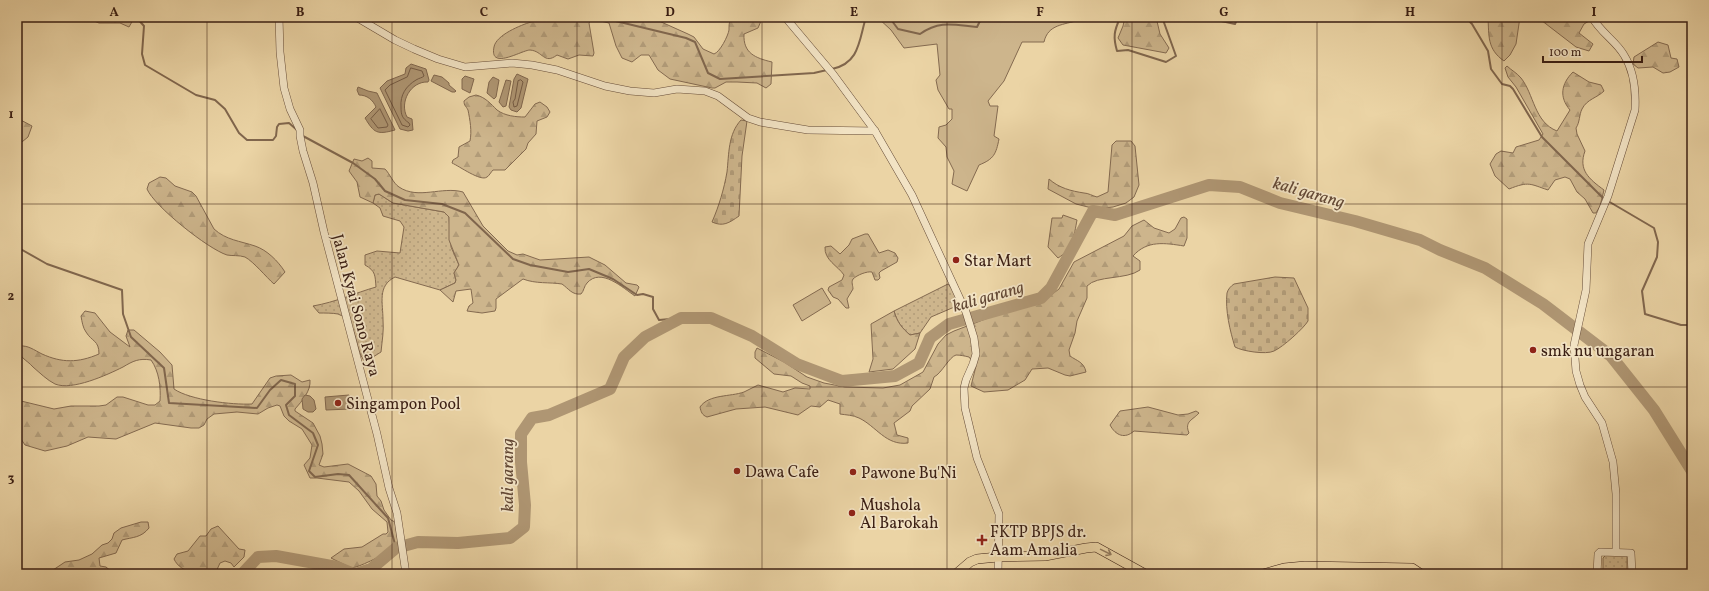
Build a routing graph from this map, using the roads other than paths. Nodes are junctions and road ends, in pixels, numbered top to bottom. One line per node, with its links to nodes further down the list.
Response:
1 (279, 17): 10 (street, Jalan Kyai Sono Raya)
2 (335, 17): 3 (street)
3 (350, 17)
4 (356, 17): 7 (street)
5 (785, 17): 7 (street)
6 (1592, 17): 8 (street)
7 (875, 131): 9 (street)
8 (1616, 552): 16 (street); 17 (street)
9 (998, 557): 11 (main road); 12 (street); 13 (main road, one-way to 13)
10 (406, 574)
11 (956, 574)
12 (998, 574)
13 (1145, 574)
14 (1263, 574): 15 (main road)
15 (1421, 574)
16 (1597, 574)
17 (1632, 574)

